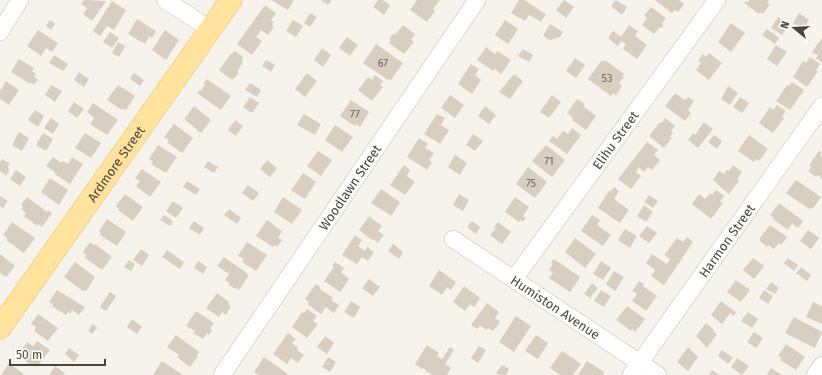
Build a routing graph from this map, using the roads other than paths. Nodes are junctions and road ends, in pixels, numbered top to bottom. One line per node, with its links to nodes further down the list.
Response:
1 (20, 0): 7 (street)
2 (165, 0): 6 (street)
3 (231, 0): 6 (main road, Ardmore Street)
4 (477, 0): 14 (street, Woodlawn Street)
5 (716, 0): 10 (street, Elihu Street)
6 (210, 29): 11 (main road, Ardmore Street)
7 (0, 32)
8 (822, 106): 13 (street, Harmon Street)
9 (454, 240): 10 (street, Humiston Avenue)
10 (514, 279): 13 (street, Humiston Avenue)
11 (0, 328)
12 (822, 365): 16 (street)
13 (636, 369): 15 (street, Humiston Avenue)
14 (222, 375)
15 (658, 375)
16 (815, 375)

